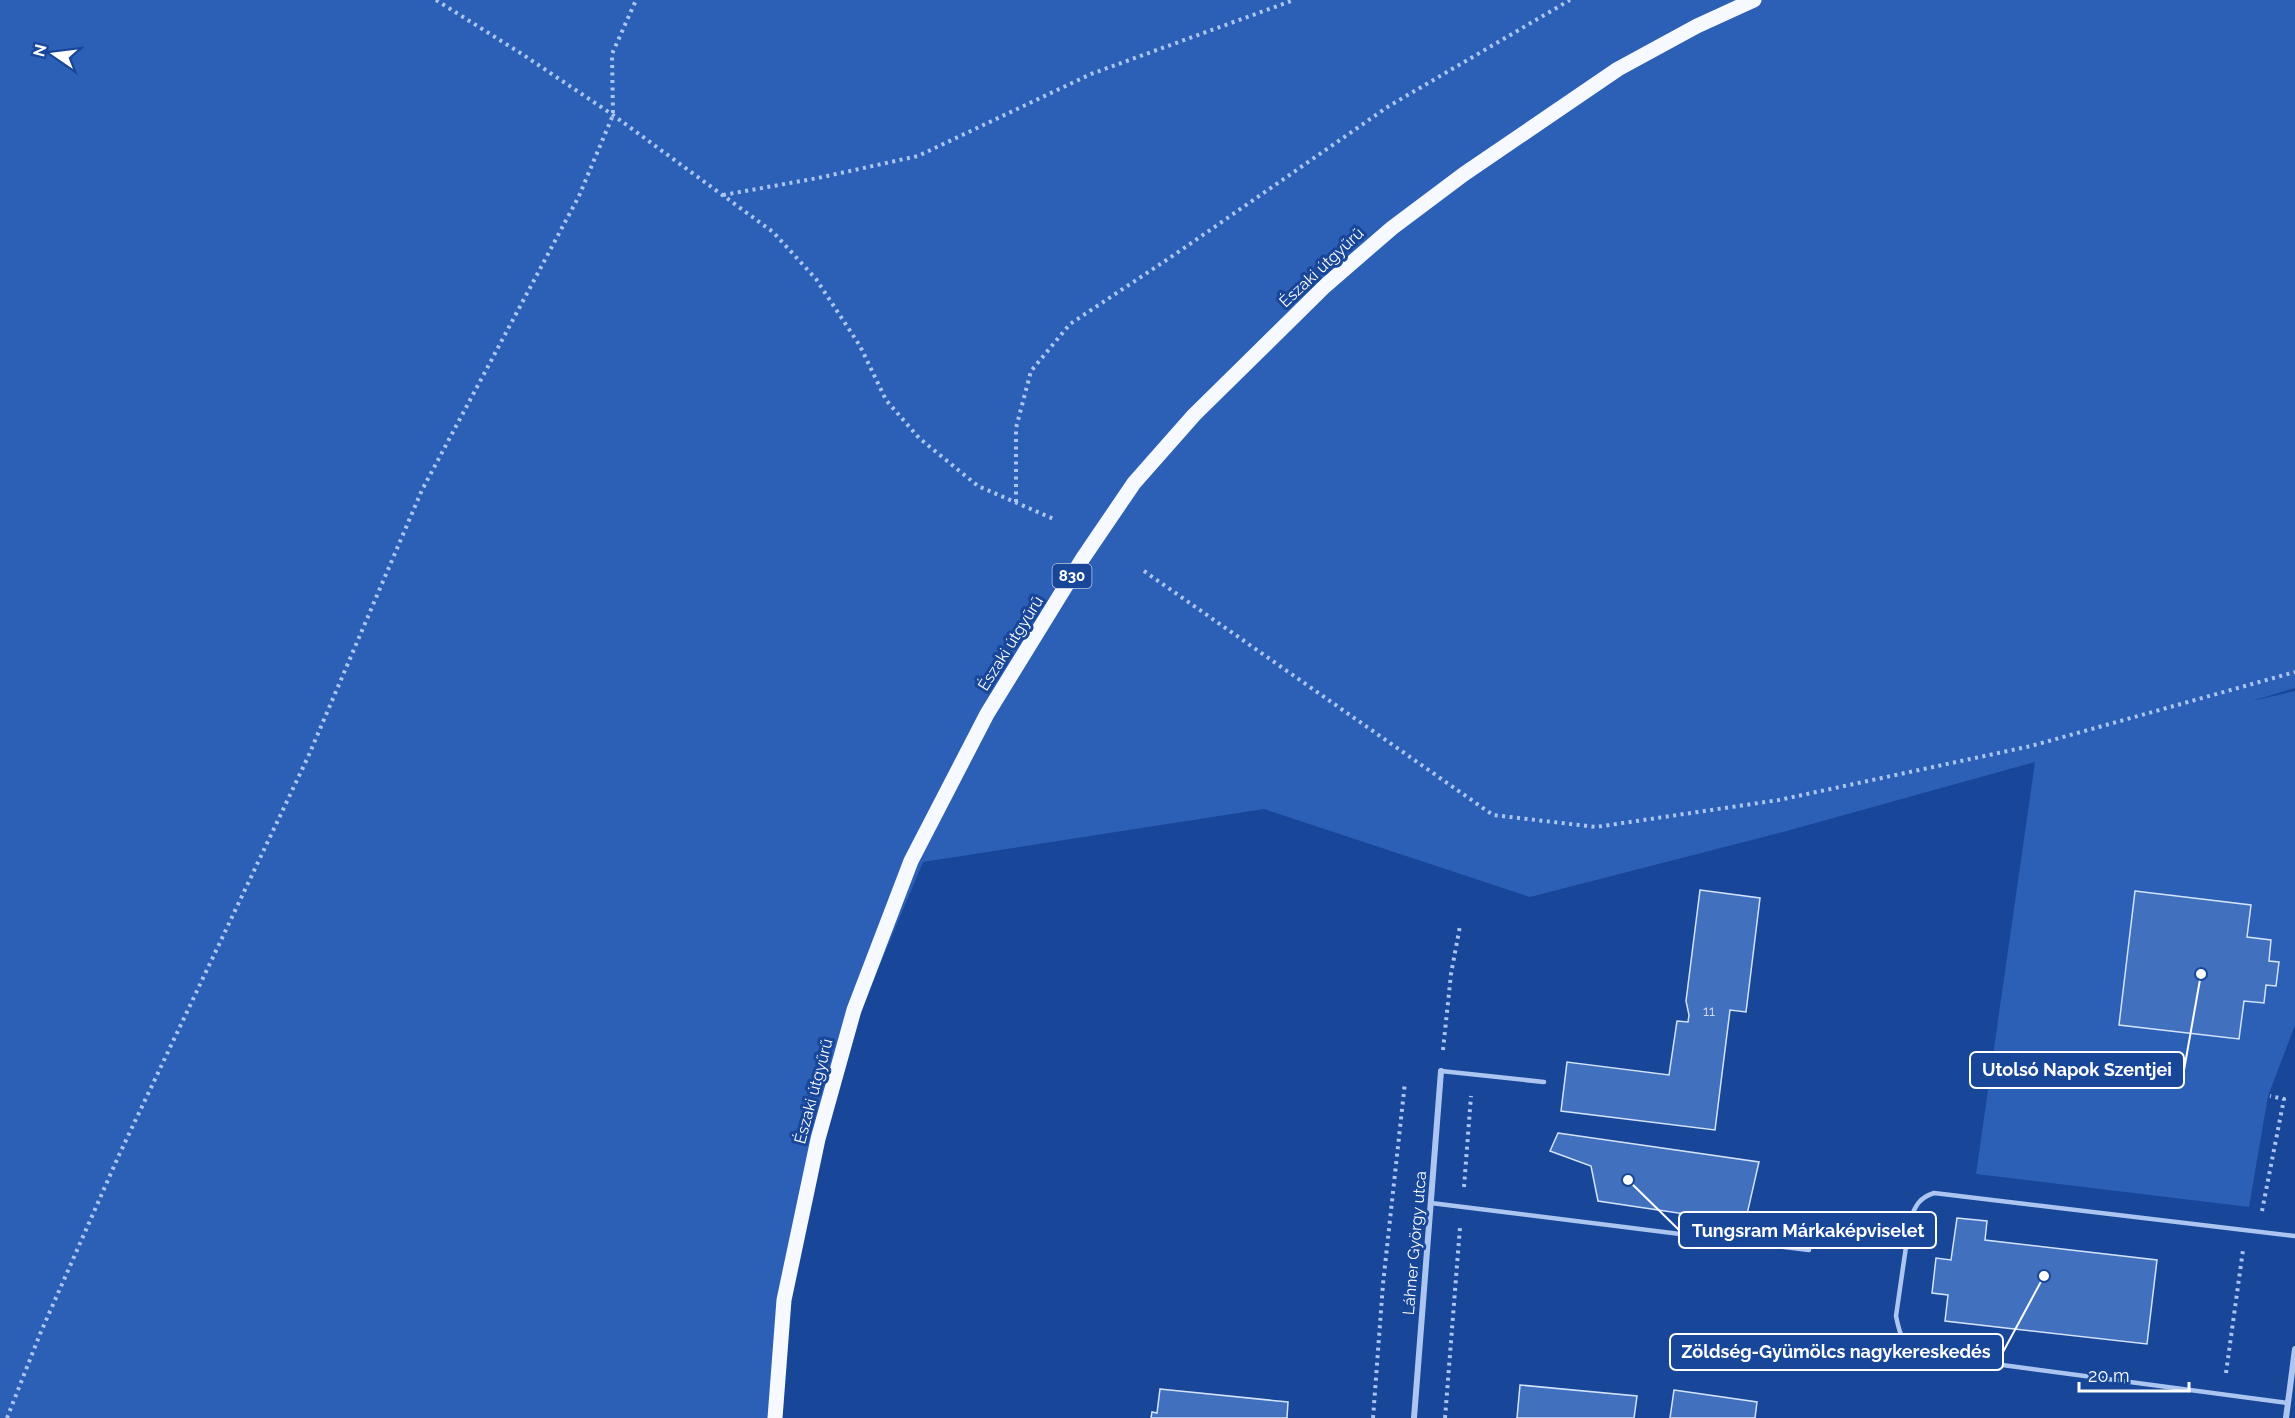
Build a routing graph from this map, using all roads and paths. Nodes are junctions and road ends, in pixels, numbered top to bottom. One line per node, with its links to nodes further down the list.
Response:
1 (436, 0): 6 (path)
2 (636, 0): 6 (path)
3 (1294, 0): 7 (path)
4 (1570, 0): 8 (path)
5 (1754, 0): 27 (main road, Északi útgyűrű / 830)
6 (613, 116): 7 (path); 26 (path)
7 (722, 195): 8 (path)
8 (1016, 502): 9 (path)
9 (1056, 520)
10 (1144, 571): 11 (path)
11 (2295, 672)
12 (1460, 926): 13 (path)
13 (1441, 1071): 14 (lane); 18 (street, Láhner György utca)
14 (1473, 1074): 16 (lane); 19 (path)
15 (1405, 1082): 28 (path)
16 (1545, 1082)
17 (2270, 1096): 20 (path)
18 (1431, 1203): 19 (lane); 29 (street, Láhner György utca)
19 (1462, 1207): 22 (lane); 30 (path)
20 (2245, 1229): 21 (lane); 24 (path); 24 (lane)
21 (2295, 1236)
22 (1809, 1250)
23 (2295, 1349): 25 (street)
24 (2223, 1395): 25 (lane)
25 (2288, 1403): 31 (street)
26 (6, 1418)
27 (775, 1418)
28 (1373, 1418)
29 (1414, 1418)
30 (1445, 1418)
31 (2286, 1418)

